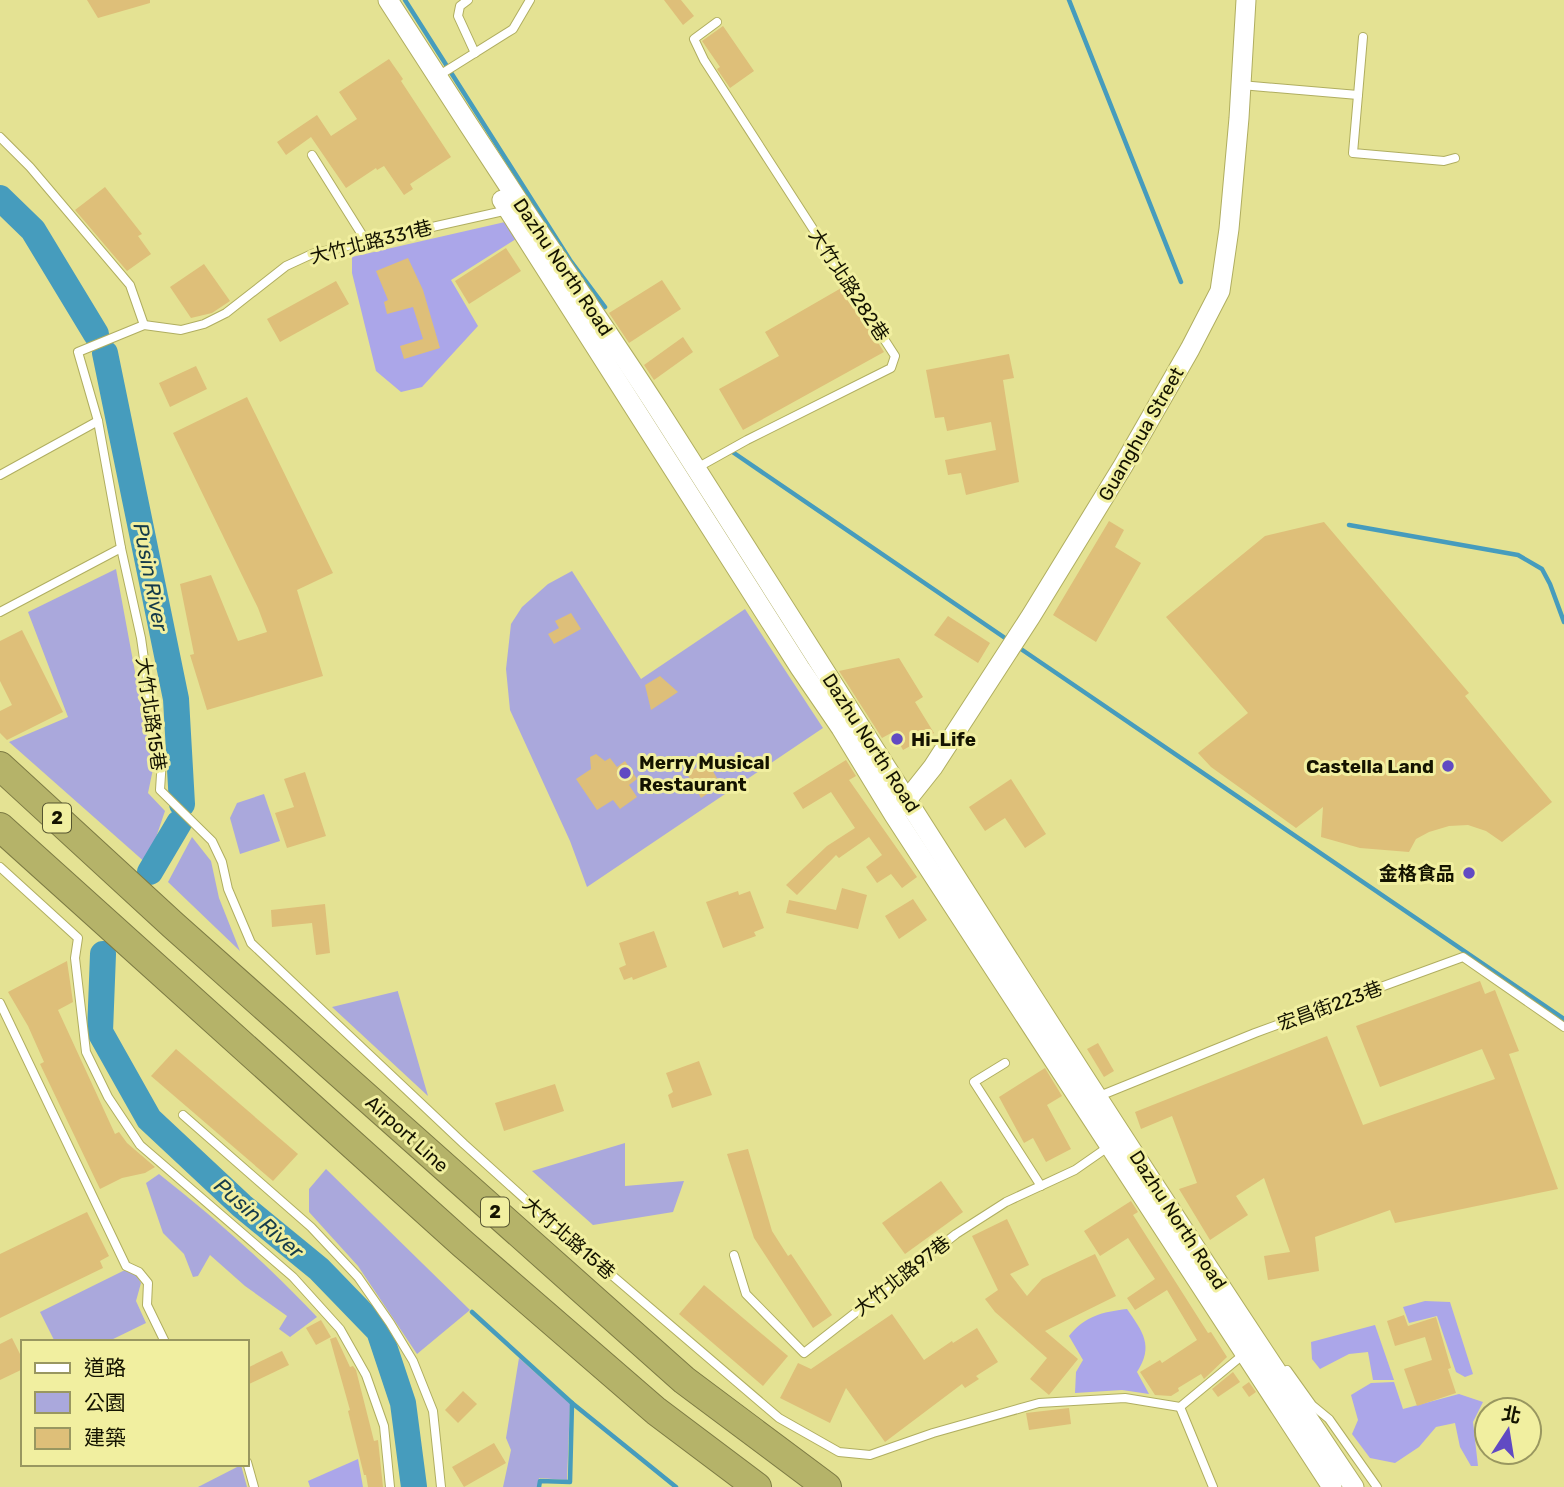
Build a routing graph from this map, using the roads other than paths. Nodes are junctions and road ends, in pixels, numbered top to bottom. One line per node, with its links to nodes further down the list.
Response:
1 (372, 0): 15 (street, Dazhu North Road)
2 (388, 0): 9 (street, Dazhu North Road)
3 (468, 0): 8 (lane)
4 (530, 0): 8 (lane)
5 (1246, 0): 10 (street, Guanghua Street)
6 (716, 22): 19 (lane, 大竹北路282巷)
7 (1363, 37): 11 (lane)
8 (475, 53): 9 (lane)
9 (438, 76): 15 (street, Dazhu North Road)
10 (1241, 85): 11 (lane); 24 (street, Guanghua Street)
11 (1358, 94): 14 (lane)
12 (0, 137): 17 (lane)
13 (312, 155): 16 (lane)
14 (1455, 158)
15 (515, 207): 16 (lane, 大竹北路331巷); 19 (street, Dazhu North Road); 25 (street, Dazhu North Road)
16 (366, 241): 17 (lane, 大竹北路331巷)
17 (144, 324): 18 (lane, 大竹北路15巷)
18 (98, 421): 20 (lane); 21 (lane, 大竹北路15巷)
19 (695, 469): 24 (street, Dazhu North Road)
20 (0, 475)
21 (121, 548): 22 (lane); 38 (lane, 大竹北路15巷)
22 (0, 612)
23 (0, 766): 44 (highway, Airport Line / 2)
24 (908, 799): 25 (street, Guanghua Street); 31 (street, Dazhu North Road)
25 (894, 815): 31 (street, Dazhu North Road)
26 (0, 827): 43 (highway, 2)
27 (0, 867): 41 (lane)
28 (0, 1003): 36 (lane)
29 (1564, 1027): 31 (lane, 宏昌街223巷)
30 (1005, 1063): 34 (lane)
31 (1091, 1101): 33 (street, Dazhu North Road); 37 (street, Dazhu North Road)
32 (183, 1115): 42 (lane)
33 (1110, 1145): 34 (lane, 大竹北路97巷); 37 (street, Dazhu North Road)
34 (1041, 1186): 35 (lane, 大竹北路97巷)
35 (734, 1255)
36 (164, 1340)
37 (1251, 1349): 38 (lane); 46 (street, Dazhu North Road); 47 (street, Dazhu North Road); 48 (lane)
38 (1180, 1406): 45 (lane)
39 (248, 1466): 40 (lane)
40 (254, 1487)
41 (390, 1487)
42 (441, 1487)
43 (757, 1487)
44 (827, 1487)
45 (1213, 1487)
46 (1332, 1487)
47 (1354, 1487)
48 (1377, 1487)

